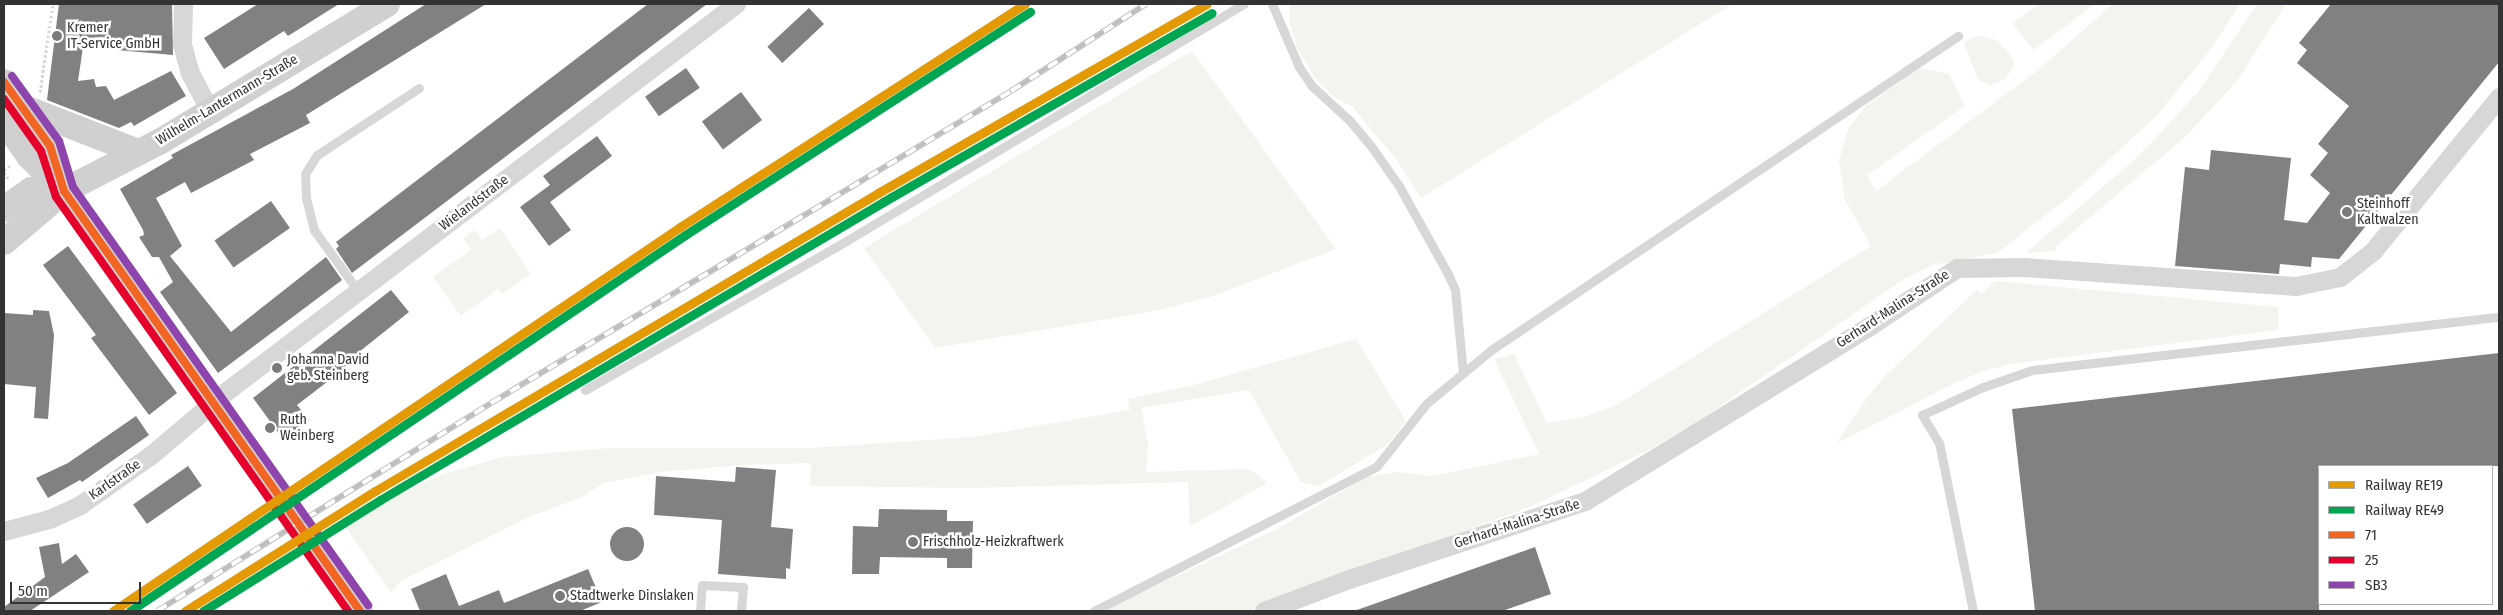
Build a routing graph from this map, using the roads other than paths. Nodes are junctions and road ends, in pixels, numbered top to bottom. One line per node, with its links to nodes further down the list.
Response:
1 (183, 4): 11 (street)
2 (387, 4): 11 (main road, Wilhelm-Lantermann-Straße)
3 (736, 4): 16 (street, Wielandstraße)
4 (1244, 4): 19 (lane)
5 (1272, 4): 18 (lane)
6 (1958, 36): 18 (lane)
7 (4, 82): 10 (main road)
8 (418, 88): 16 (lane)
9 (2499, 97): 26 (street, Gerhard-Malina-Straße)
10 (22, 110): 12 (main road); 13 (main road)
11 (210, 111): 12 (main road, Wilhelm-Lantermann-Straße)
12 (138, 152): 13 (main road, Wilhelm-Lantermann-Straße)
13 (64, 190): 14 (main road); 15 (main road); 20 (main road)
14 (4, 208)
15 (4, 242)
16 (358, 291): 20 (street, Wielandstraße)
17 (2499, 317): 27 (lane)
18 (1463, 373): 25 (lane)
19 (585, 390)
20 (212, 404): 21 (street, Karlstraße); 22 (main road)
21 (4, 531)
22 (360, 611)
23 (700, 611): 24 (lane)
24 (741, 611)
25 (1094, 611)
26 (1264, 611)
27 (1972, 611)

